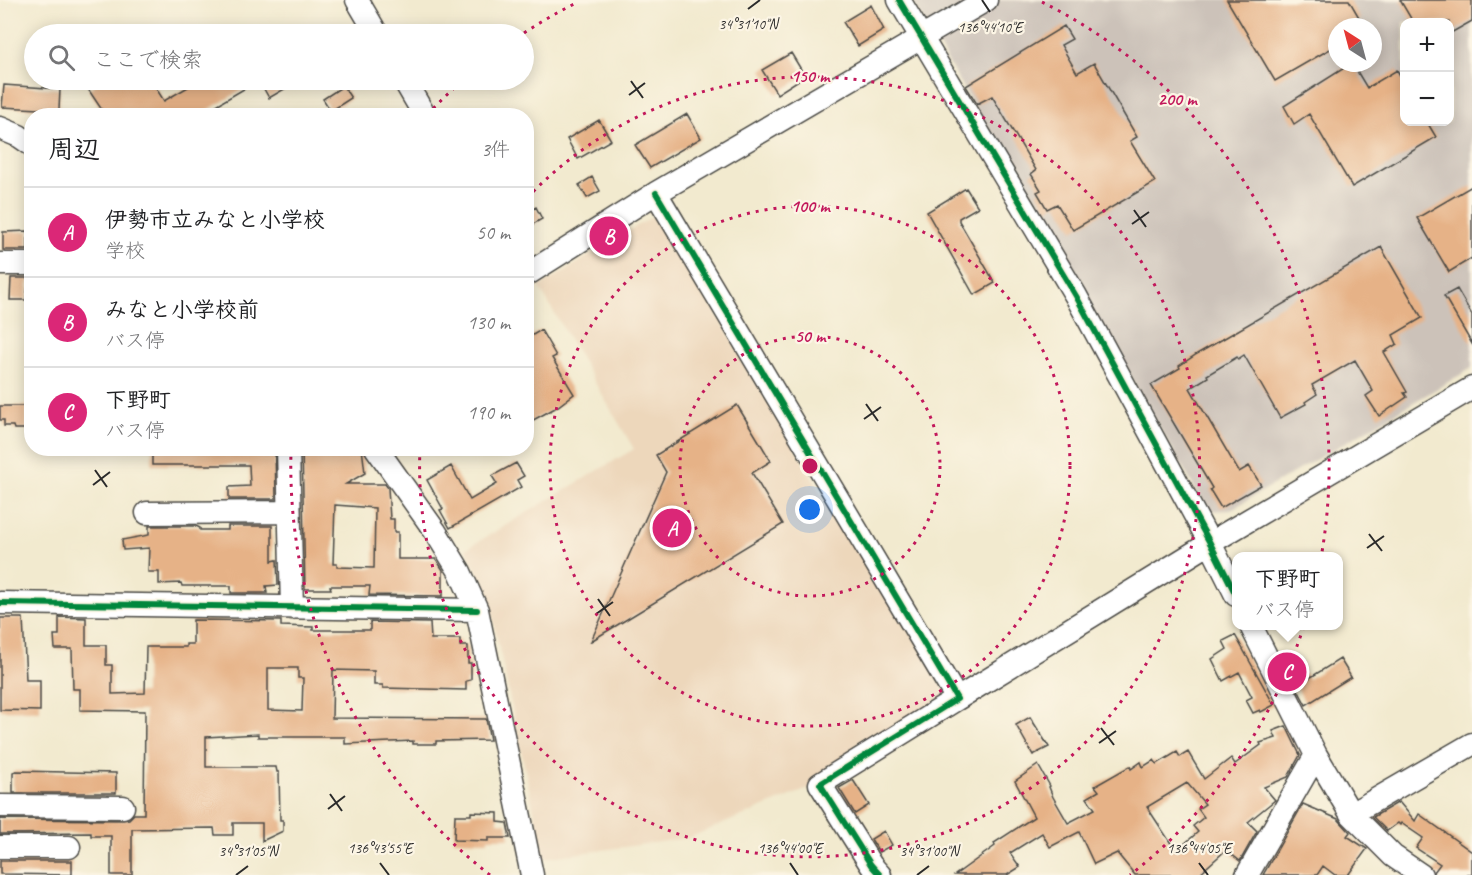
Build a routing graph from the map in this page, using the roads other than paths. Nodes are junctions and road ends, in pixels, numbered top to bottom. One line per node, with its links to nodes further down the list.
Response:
1 (357, 0): 4 (street)
2 (898, 0): 5 (street)
3 (986, 0): 5 (street)
4 (371, 24)
5 (921, 38): 10 (street); 19 (street)
6 (410, 90): 7 (street)
7 (420, 108)
8 (0, 128): 9 (street)
9 (24, 139)
10 (656, 193): 13 (street); 25 (street)
11 (0, 264): 12 (street)
12 (24, 264)
13 (534, 270)
14 (1472, 388): 19 (street)
15 (288, 456): 17 (street)
16 (382, 456): 23 (street)
17 (289, 512): 18 (street); 22 (street)
18 (147, 513)
19 (1210, 543): 20 (street); 25 (street)
20 (1232, 588)
21 (0, 603): 22 (street)
22 (292, 608): 23 (street)
23 (477, 610): 33 (street)
24 (1253, 630): 27 (street)
25 (957, 699): 34 (street)
26 (1472, 744): 30 (street)
27 (1316, 755): 30 (street); 35 (street)
28 (0, 806): 29 (street)
29 (123, 807)
30 (1351, 813): 36 (street)
31 (0, 847): 32 (street)
32 (69, 847)
33 (531, 875)
34 (880, 875)
35 (1247, 875)
36 (1421, 875)

